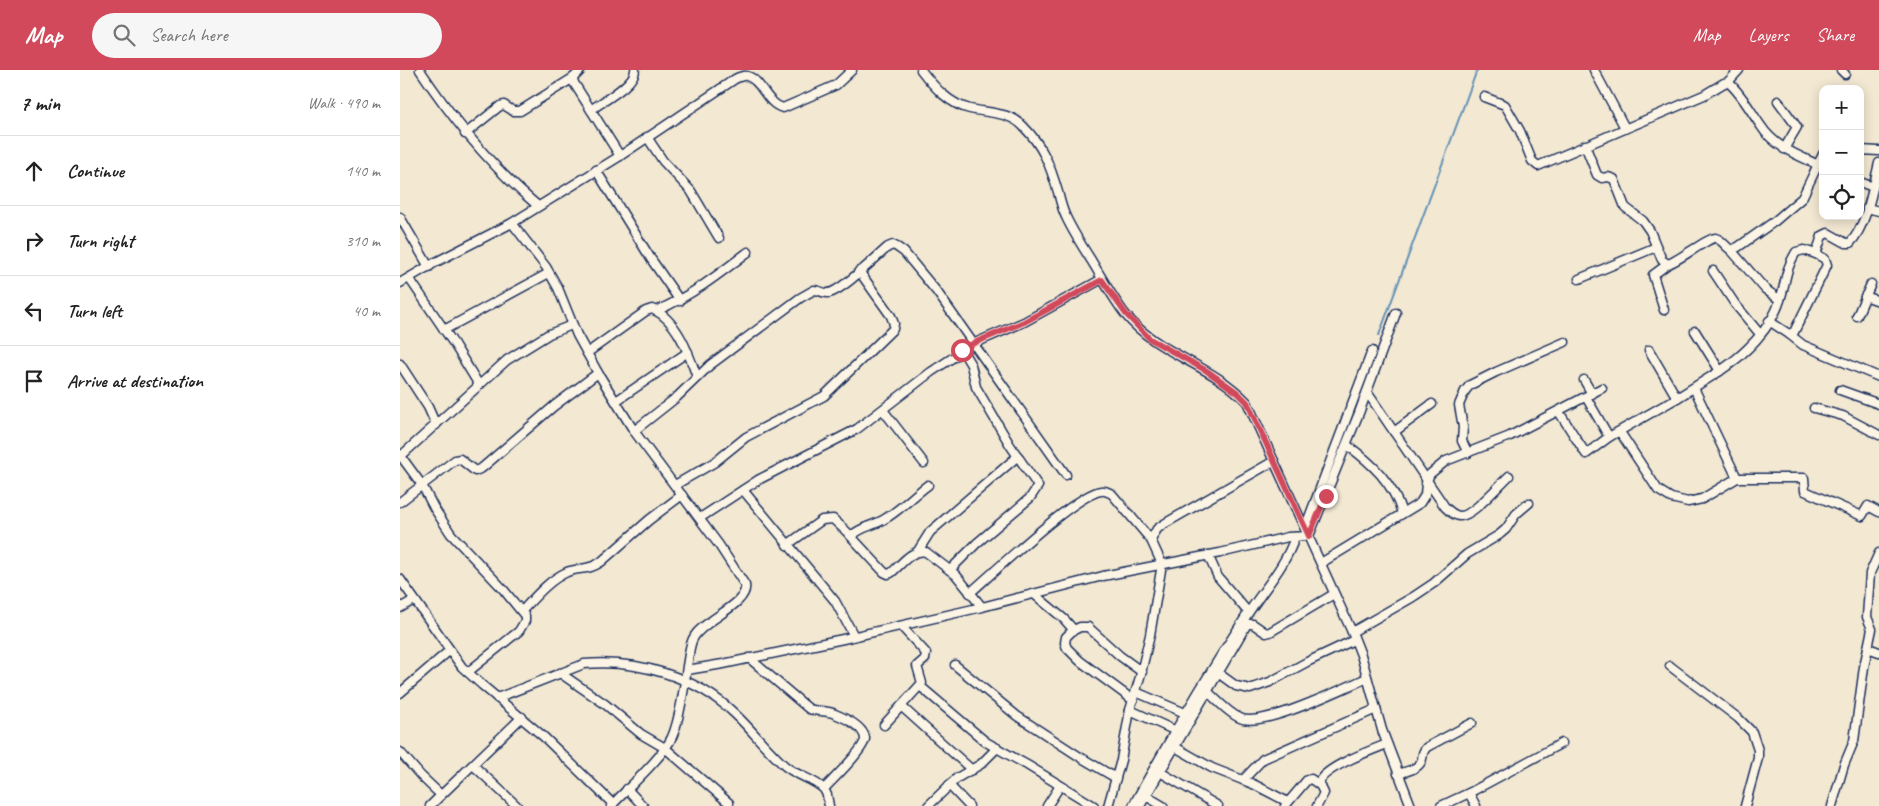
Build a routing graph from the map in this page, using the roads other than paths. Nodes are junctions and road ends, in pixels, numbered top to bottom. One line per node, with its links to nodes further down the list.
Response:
1 (420, 70): 14 (street)
2 (581, 70): 8 (street)
3 (635, 70): 12 (street)
4 (852, 70): 15 (street)
5 (1594, 70): 13 (street)
6 (1739, 70): 9 (street)
7 (923, 71): 44 (street)
8 (573, 78): 12 (street); 14 (street)
9 (1728, 82): 13 (street); 17 (street)
10 (1484, 97): 16 (street)
11 (1778, 101): 17 (street)
12 (591, 110): 20 (street)
13 (1625, 128): 16 (street)
14 (465, 134): 27 (street)
15 (647, 137): 20 (street); 32 (street)
16 (1586, 145): 33 (street)
17 (1784, 149): 22 (street)
18 (1864, 150): 19 (street)
19 (1879, 151)
20 (620, 156): 24 (street)
21 (1879, 163): 26 (street)
22 (1819, 166)
23 (1819, 168): 34 (street)
24 (596, 170): 27 (street); 49 (street)
25 (1864, 184): 26 (street)
26 (1873, 187): 28 (street)
27 (538, 206): 31 (street)
28 (1867, 208): 29 (street); 36 (street)
29 (1879, 211)
30 (400, 217): 38 (street)
31 (512, 223): 38 (street); 41 (street)
32 (720, 238)
33 (1656, 247): 37 (street); 43 (street)
34 (1731, 250): 37 (street); 48 (street)
35 (748, 252): 49 (street)
36 (1816, 254): 48 (street); 60 (street)
37 (1668, 264): 51 (street)
38 (429, 267): 42 (street)
39 (1713, 271): 59 (street)
40 (859, 272): 62 (street); 71 (street); 104 (street)
41 (549, 273): 56 (street); 57 (street)
42 (409, 278): 45 (street); 57 (street)
43 (1579, 279)
44 (1102, 280): 62 (street); 97 (street)
45 (400, 284)
46 (1871, 284): 47 (street)
47 (1865, 296): 50 (street); 54 (street)
48 (1780, 300): 55 (street)
49 (680, 301): 52 (street)
50 (1879, 301)
51 (1664, 310)
52 (656, 311): 66 (street); 67 (street)
53 (1396, 313): 78 (street)
54 (1857, 316)
55 (1769, 322): 59 (street); 60 (street)
56 (572, 325): 67 (street); 74 (street)
57 (444, 330): 74 (street)
58 (1695, 331): 69 (street)
59 (1760, 334): 69 (street)
60 (1789, 334): 72 (street)
61 (1565, 342): 94 (street)
62 (974, 343): 63 (street); 99 (street)
63 (962, 350): 85 (street); 96 (street)
64 (1649, 350): 80 (street)
65 (1372, 351): 113 (street)
66 (688, 352): 71 (street); 81 (street)
67 (587, 353): 70 (street)
68 (400, 364): 87 (street)
69 (1720, 371): 76 (street)
70 (598, 372): 81 (street); 103 (street)
71 (697, 377): 88 (street)
72 (1879, 377)
73 (1584, 380): 79 (street)
74 (479, 385): 87 (street)
75 (1602, 388): 79 (street)
76 (1694, 388): 80 (street); 101 (street)
77 (1840, 390): 83 (street)
78 (1367, 392): 89 (street); 93 (street)
79 (1589, 395): 86 (street); 92 (street)
80 (1677, 398): 90 (street)
81 (616, 401): 88 (street)
82 (1432, 404): 89 (street)
83 (1879, 404)
84 (1814, 408): 91 (street)
85 (883, 410): 98 (street); 106 (street)
86 (1559, 412): 92 (street); 94 (street)
87 (436, 424): 95 (street)
88 (634, 430): 104 (street)
89 (1394, 432): 102 (street)
90 (1620, 432): 92 (street); 101 (street)
91 (1879, 434)
92 (1609, 437)
93 (1347, 445): 111 (street); 115 (street)
94 (1468, 453): 102 (street)
95 (400, 456): 103 (street)
96 (1018, 456): 119 (street); 124 (street)
97 (1274, 461): 113 (street); 117 (street)
98 (924, 463)
99 (1066, 475)
100 (1509, 476): 102 (street)
101 (1737, 478): 110 (street)
102 (1427, 479): 111 (street)
103 (422, 485): 108 (street); 132 (street)
104 (675, 485): 107 (street)
105 (928, 485): 114 (street)
106 (743, 490): 112 (street); 118 (street)
107 (682, 495): 112 (street); 132 (street)
108 (401, 500)
109 (1529, 503): 138 (street)
110 (1879, 512)
111 (1402, 514): 122 (street)
112 (700, 518): 145 (street)
113 (1305, 528): 115 (street)
114 (850, 536): 118 (street); 119 (street)
115 (1309, 536): 116 (street); 122 (street)
116 (1295, 537): 121 (street); 133 (street)
117 (1151, 540): 123 (street); 126 (street)
118 (787, 545): 137 (street)
119 (918, 551): 124 (street)
120 (1879, 554): 135 (street)
121 (1208, 555): 123 (street); 133 (street)
122 (1320, 563): 128 (street)
123 (1162, 564): 127 (street); 147 (street)
124 (950, 570): 126 (street)
125 (400, 579): 129 (street)
126 (970, 593): 130 (street)
127 (1034, 594): 130 (street); 136 (street)
128 (1334, 594): 138 (street); 149 (street)
129 (414, 600): 131 (street); 140 (street)
130 (982, 607): 134 (street)
131 (400, 608)
132 (522, 611): 146 (street)
133 (1248, 612): 160 (street)
134 (901, 626): 137 (street); 152 (street)
135 (1875, 628): 139 (street)
136 (1072, 631): 147 (street); 155 (street)
137 (854, 636): 142 (street)
138 (1353, 636): 149 (street); 150 (street)
139 (1868, 648): 141 (street); 206 (street)
140 (450, 650): 146 (street); 154 (street)
141 (1879, 652)
142 (749, 658): 145 (street); 180 (street)
143 (955, 665): 175 (street)
144 (1670, 666): 205 (street)
145 (687, 670): 151 (street)
146 (468, 672): 156 (street)
147 (1142, 672): 155 (street)
148 (560, 673): 151 (street); 156 (street); 168 (street)
149 (1218, 674): 153 (street)
150 (1367, 678): 153 (street); 158 (street)
151 (685, 680): 168 (street); 180 (street)
152 (920, 686): 157 (street); 169 (street)
153 (1207, 691): 167 (street)
154 (400, 693)
155 (1134, 696): 159 (street); 160 (street)
156 (497, 698): 161 (street)
157 (901, 706): 163 (street); 172 (street)
158 (1376, 709): 166 (street); 176 (street)
159 (1130, 710): 164 (street); 175 (street)
160 (1186, 714): 164 (street)
161 (522, 717): 171 (street); 187 (street)
162 (1472, 723): 174 (street)
163 (884, 725)
164 (1176, 731): 197 (street)
165 (1562, 743): 182 (street)
166 (1387, 744): 174 (street); 179 (street)
167 (1175, 746): 173 (street); 176 (street)
168 (665, 748): 181 (street); 185 (street)
169 (997, 748): 172 (street); 178 (street)
170 (400, 752): 183 (street)
171 (473, 765): 183 (street); 189 (street)
172 (972, 770): 177 (street)
173 (1160, 772): 184 (street); 200 (street)
174 (1398, 774): 202 (street)
175 (1116, 778): 196 (street)
176 (1242, 780): 186 (street)
177 (949, 786): 192 (street); 193 (street)
178 (1060, 786): 194 (street); 195 (street)
179 (1320, 786): 186 (street); 201 (street)
180 (824, 788): 191 (street)
181 (627, 789): 187 (street); 190 (street)
182 (1469, 793): 203 (street); 204 (street)
183 (441, 795): 188 (street)
184 (1146, 796): 198 (street); 199 (street)
185 (729, 803)
186 (1287, 804)
187 (612, 805)
188 (430, 806)
189 (517, 806)
190 (643, 806)
191 (829, 806)
192 (928, 806)
193 (969, 806)
194 (1047, 806)
195 (1094, 806)
196 (1108, 806)
197 (1133, 806)
198 (1140, 806)
199 (1163, 806)
200 (1218, 806)
201 (1317, 806)
202 (1411, 806)
203 (1441, 806)
204 (1476, 806)
205 (1745, 806)
206 (1832, 806)

